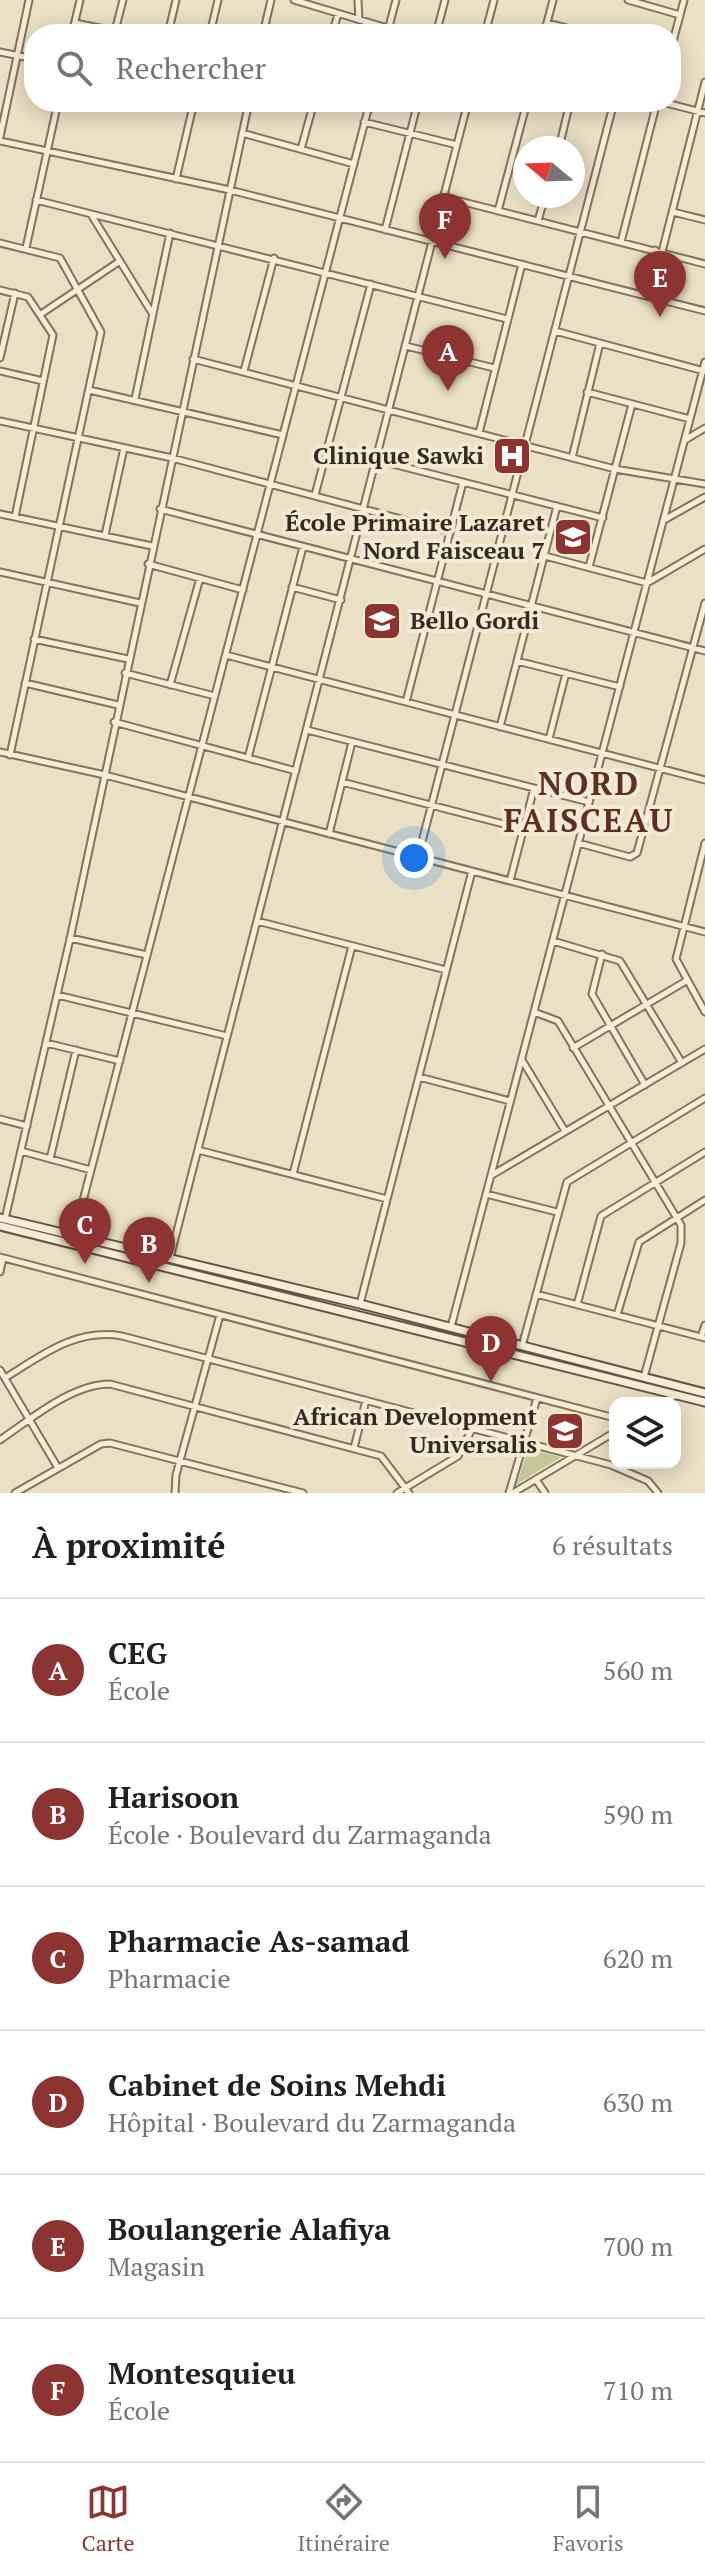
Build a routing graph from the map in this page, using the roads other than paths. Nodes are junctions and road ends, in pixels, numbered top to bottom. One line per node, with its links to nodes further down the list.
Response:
1 (29, 0): 34 (street)
2 (80, 0): 19 (street)
3 (123, 0): 22 (street)
4 (176, 0): 23 (street)
5 (218, 0): 24 (street)
6 (271, 0): 25 (street)
7 (294, 0): 16 (street)
8 (358, 0): 18 (street)
9 (396, 0): 28 (street)
10 (445, 0): 29 (street)
11 (494, 0): 30 (street)
12 (553, 0): 20 (street)
13 (628, 0): 15 (street)
14 (684, 0): 17 (street)
15 (639, 1): 17 (street)
16 (338, 14): 18 (street); 26 (street)
17 (680, 15): 32 (street)
18 (359, 20): 27 (street)
19 (75, 23): 21 (street)
20 (547, 23): 31 (street)
21 (80, 24)
22 (117, 24)
23 (170, 24)
24 (212, 24)
25 (265, 24)
26 (335, 24)
27 (370, 24)
28 (390, 24)
29 (439, 24)
30 (488, 24)
31 (551, 24)
32 (678, 24)
33 (0, 52): 34 (street)
34 (17, 55): 35 (street); 55 (street)
35 (24, 57)
36 (705, 82): 38 (street)
37 (681, 107): 38 (street)
38 (697, 111): 50 (street); 66 (street)
39 (56, 112): 58 (street)
40 (192, 112): 60 (street)
41 (246, 112): 52 (street)
42 (311, 112): 57 (street)
43 (367, 112): 51 (street)
44 (415, 112): 53 (street)
45 (465, 112): 56 (street)
46 (524, 112): 65 (street)
47 (568, 112): 54 (street)
48 (611, 112): 73 (street)
49 (656, 112): 75 (street)
50 (705, 113)
51 (364, 122): 53 (street); 59 (street)
52 (242, 133): 57 (street); 61 (street)
53 (409, 134): 56 (street); 71 (street)
54 (562, 136)
55 (0, 139): 58 (street)
56 (457, 145): 62 (street)
57 (301, 149): 59 (street)
58 (47, 151): 60 (street); 63 (street)
59 (354, 164): 68 (street)
60 (176, 179): 61 (street)
61 (230, 190): 68 (street); 77 (street)
62 (444, 197): 65 (street); 74 (street)
63 (36, 200): 67 (street); 78 (street)
64 (542, 208): 70 (street)
65 (498, 211): 70 (street)
66 (673, 212): 69 (street); 80 (street)
67 (91, 214): 72 (street); 82 (street)
68 (339, 218): 71 (street); 85 (street)
69 (705, 220)
70 (538, 221): 73 (street)
71 (385, 230): 74 (street)
72 (170, 233): 77 (street); 95 (street)
73 (581, 233): 75 (street); 86 (street)
74 (433, 242): 83 (street); 91 (street)
75 (621, 242): 79 (street)
76 (0, 243): 78 (street)
77 (218, 243): 81 (street); 101 (street)
78 (26, 248): 88 (street)
79 (655, 250): 80 (street); 92 (street)
80 (662, 252): 84 (street)
81 (274, 258): 85 (street); 105 (street)
82 (120, 261): 88 (street); 95 (street)
83 (522, 264): 86 (street); 96 (street)
84 (705, 264)
85 (326, 271): 87 (street); 108 (street)
86 (568, 276): 92 (street); 97 (street)
87 (371, 283): 91 (street); 111 (street)
88 (79, 287): 94 (street); 109 (street)
89 (0, 290): 90 (street)
90 (15, 293): 94 (street); 100 (street)
91 (419, 295): 96 (street); 99 (street)
92 (642, 295): 93 (street)
93 (705, 311)
94 (41, 314): 107 (street)
95 (153, 314): 112 (street)
96 (507, 319): 103 (street)
97 (555, 331): 98 (street); 124 (street)
98 (600, 343): 106 (street); 110 (street)
99 (406, 346): 103 (street); 115 (street)
100 (0, 358)
101 (193, 359): 105 (street); 114 (street)
102 (705, 362): 106 (street)
103 (494, 368): 120 (street)
104 (0, 371): 107 (street)
105 (244, 371): 108 (street)
106 (704, 371): 116 (street)
107 (43, 381): 118 (street)
108 (296, 385): 111 (street); 121 (street)
109 (89, 390): 112 (street); 122 (street)
110 (587, 392): 113 (street); 127 (street)
111 (341, 396): 115 (street); 134 (street)
112 (135, 399): 114 (street)
113 (632, 404): 116 (street); 129 (street)
114 (182, 409): 121 (street); 126 (street)
115 (390, 409): 120 (street); 128 (street)
116 (690, 419): 123 (street)
117 (0, 421): 118 (street)
118 (34, 428): 122 (street); 141 (street)
119 (705, 428): 123 (street)
120 (479, 433): 124 (street)
121 (283, 435): 132 (street)
122 (78, 438): 125 (street); 144 (street)
123 (684, 440): 130 (street)
124 (525, 446): 127 (street); 135 (street)
125 (124, 448): 126 (street); 146 (street)
126 (172, 458): 132 (street); 138 (street)
127 (572, 458): 129 (street)
128 (377, 460): 131 (street); 139 (street)
129 (615, 469): 130 (street); 142 (street)
130 (674, 479): 133 (street); 143 (street)
131 (463, 482): 135 (street); 145 (street)
132 (270, 483): 134 (street); 147 (street)
133 (705, 484)
134 (315, 495): 139 (street)
135 (512, 495): 137 (street); 162 (street)
136 (705, 497): 143 (street)
137 (557, 506): 142 (street); 151 (street)
138 (160, 509): 147 (street); 148 (street)
139 (364, 509): 145 (street); 152 (street)
140 (0, 514): 141 (street)
141 (15, 517): 144 (street)
142 (603, 518): 154 (street)
143 (664, 520): 159 (street)
144 (58, 525): 146 (street); 157 (street)
145 (450, 532): 158 (street)
146 (105, 535): 148 (street)
147 (257, 535): 149 (street); 161 (street)
148 (152, 546): 153 (street)
149 (303, 547): 152 (street); 160 (street)
150 (705, 549): 159 (street)
151 (545, 556): 154 (street); 166 (street)
152 (351, 560): 158 (street); 163 (street)
153 (148, 564): 156 (street); 164 (street)
154 (589, 567): 159 (street)
155 (0, 574): 157 (street)
156 (200, 578): 161 (street); 179 (street)
157 (46, 582): 164 (street); 168 (street)
158 (437, 582): 162 (street); 182 (street)
159 (647, 583): 167 (street)
160 (292, 587): 163 (street); 174 (street)
161 (243, 590): 171 (street)
162 (486, 594): 166 (street); 184 (street)
163 (341, 600): 177 (street)
164 (140, 603): 172 (street)
165 (705, 603): 169 (street)
166 (531, 607): 167 (street); 173 (street)
167 (633, 634): 169 (street); 180 (street)
168 (34, 639): 172 (street); 178 (street)
169 (691, 648): 170 (street); 196 (street)
170 (705, 651)
171 (225, 655): 174 (street); 181 (street)
172 (128, 659): 175 (street)
173 (517, 661): 176 (street); 186 (street)
174 (271, 667): 177 (street); 194 (street)
175 (125, 673): 179 (street); 183 (street)
176 (566, 673): 180 (street); 188 (street)
177 (320, 680): 182 (street); 187 (street)
178 (25, 683): 183 (street); 193 (street)
179 (170, 685): 181 (street)
180 (620, 687): 192 (street)
181 (215, 696): 190 (street)
182 (406, 702): 184 (street)
183 (118, 705): 185 (street)
184 (455, 715): 186 (street); 195 (street)
185 (114, 722): 190 (street); 198 (street)
186 (500, 727): 188 (street)
187 (307, 730): 189 (street); 197 (street)
188 (549, 739): 192 (street)
189 (352, 741): 195 (street); 200 (street)
190 (202, 745): 194 (street); 202 (street)
191 (0, 752): 193 (street)
192 (602, 753): 196 (street); 203 (street)
193 (10, 755): 198 (street)
194 (248, 758): 197 (street)
195 (442, 764): 201 (street); 204 (street)
196 (660, 767): 199 (street); 208 (street)
197 (296, 771): 205 (street)
198 (103, 774): 202 (street); 219 (street)
199 (705, 780)
200 (342, 782): 204 (street); 207 (street)
201 (534, 788): 203 (street); 206 (street)
202 (189, 797): 205 (street); 223 (street)
203 (589, 802): 208 (street)
204 (431, 805): 206 (street); 210 (street)
205 (283, 822): 207 (street); 216 (street)
206 (523, 829): 214 (street)
207 (329, 834): 210 (street)
208 (578, 843): 215 (street)
209 (705, 843): 212 (street)
210 (418, 857): 211 (street)
211 (472, 871): 214 (street); 224 (street)
212 (697, 874): 213 (street); 217 (street)
213 (705, 876)
214 (510, 881): 215 (street)
215 (565, 896): 217 (street); 220 (street)
216 (257, 921): 221 (street); 233 (street)
217 (683, 927): 218 (street); 225 (street)
218 (705, 932)
219 (70, 938): 223 (street); 226 (street)
220 (553, 941): 222 (street); 229 (street)
221 (352, 946): 224 (street); 255 (street)
222 (602, 954): 228 (street); 232 (street)
223 (147, 955): 231 (street)
224 (446, 970): 241 (street)
225 (686, 981): 227 (street); 228 (street)
226 (57, 995): 231 (street); 234 (street)
227 (702, 1001): 230 (street)
228 (646, 1005): 232 (street); 240 (street)
229 (534, 1012): 235 (street); 238 (street)
230 (705, 1012)
231 (132, 1013): 233 (street); 239 (street)
232 (610, 1026): 235 (street); 242 (street)
233 (228, 1036): 250 (street)
234 (46, 1043): 237 (street); 247 (street)
235 (573, 1048): 245 (street)
236 (705, 1049): 240 (street)
237 (76, 1050): 239 (street); 253 (street)
238 (522, 1059): 244 (street); 248 (street)
239 (120, 1061): 254 (street)
240 (682, 1063): 242 (street)
241 (419, 1077): 244 (street); 259 (street)
242 (645, 1085): 245 (street)
243 (705, 1098): 249 (street)
244 (511, 1101): 256 (street)
245 (608, 1106): 248 (street); 249 (street)
246 (0, 1119): 247 (street)
247 (27, 1126): 251 (street)
248 (565, 1131): 256 (street)
249 (630, 1142): 257 (street); 261 (street)
250 (198, 1150): 255 (street); 266 (street)
251 (21, 1151): 253 (street); 263 (street)
252 (705, 1152): 257 (street)
253 (50, 1159): 254 (street)
254 (91, 1170): 264 (street)
255 (293, 1174): 259 (street)
256 (491, 1175): 258 (street)
257 (653, 1182): 262 (street); 270 (street)
258 (486, 1194): 261 (street); 274 (street)
259 (387, 1199): 269 (street)
260 (705, 1200): 262 (street)
261 (557, 1212): 268 (street)
262 (676, 1218): 272 (street); 275 (street)
263 (2, 1221): 264 (main road); 284 (main road)
264 (74, 1235): 266 (main road)
265 (2, 1257): 267 (street); 271 (street)
266 (170, 1258): 269 (main road)
267 (0, 1272)
268 (536, 1294): 270 (street); 277 (street)
269 (360, 1304): 274 (main road)
270 (577, 1305): 272 (street)
271 (220, 1315): 278 (street); 286 (street)
272 (617, 1316): 275 (street)
273 (705, 1325): 276 (street)
274 (451, 1327): 277 (main road)
275 (659, 1327): 276 (street); 280 (street)
276 (703, 1338)
277 (522, 1346): 280 (main road)
278 (208, 1360): 281 (street); 287 (street); 289 (street)
279 (0, 1370): 281 (street)
280 (644, 1377): 282 (main road)
281 (5, 1378): 291 (street)
282 (687, 1388): 283 (main road); 284 (street)
283 (705, 1393)
284 (678, 1394): 285 (street); 288 (main road)
285 (673, 1397)
286 (537, 1398): 290 (street); 295 (street)
287 (366, 1400): 292 (street); 296 (street)
288 (705, 1402)
289 (196, 1406): 291 (street); 296 (street); 298 (street)
290 (609, 1416)
291 (30, 1420): 294 (street); 299 (street)
292 (472, 1429): 295 (street); 301 (street)
293 (609, 1436): 297 (street)
294 (0, 1440)
295 (524, 1443): 297 (street); 306 (street)
296 (354, 1448): 301 (street)
297 (577, 1456): 300 (street); 308 (street)
298 (180, 1459): 299 (street); 303 (street); 304 (street)
299 (58, 1468): 302 (street)
300 (537, 1481): 306 (street); 307 (street)
301 (408, 1490): 305 (street)
302 (15, 1493)
303 (175, 1493)
304 (303, 1493)
305 (397, 1493)
306 (511, 1493)
307 (545, 1493)
308 (658, 1493)

